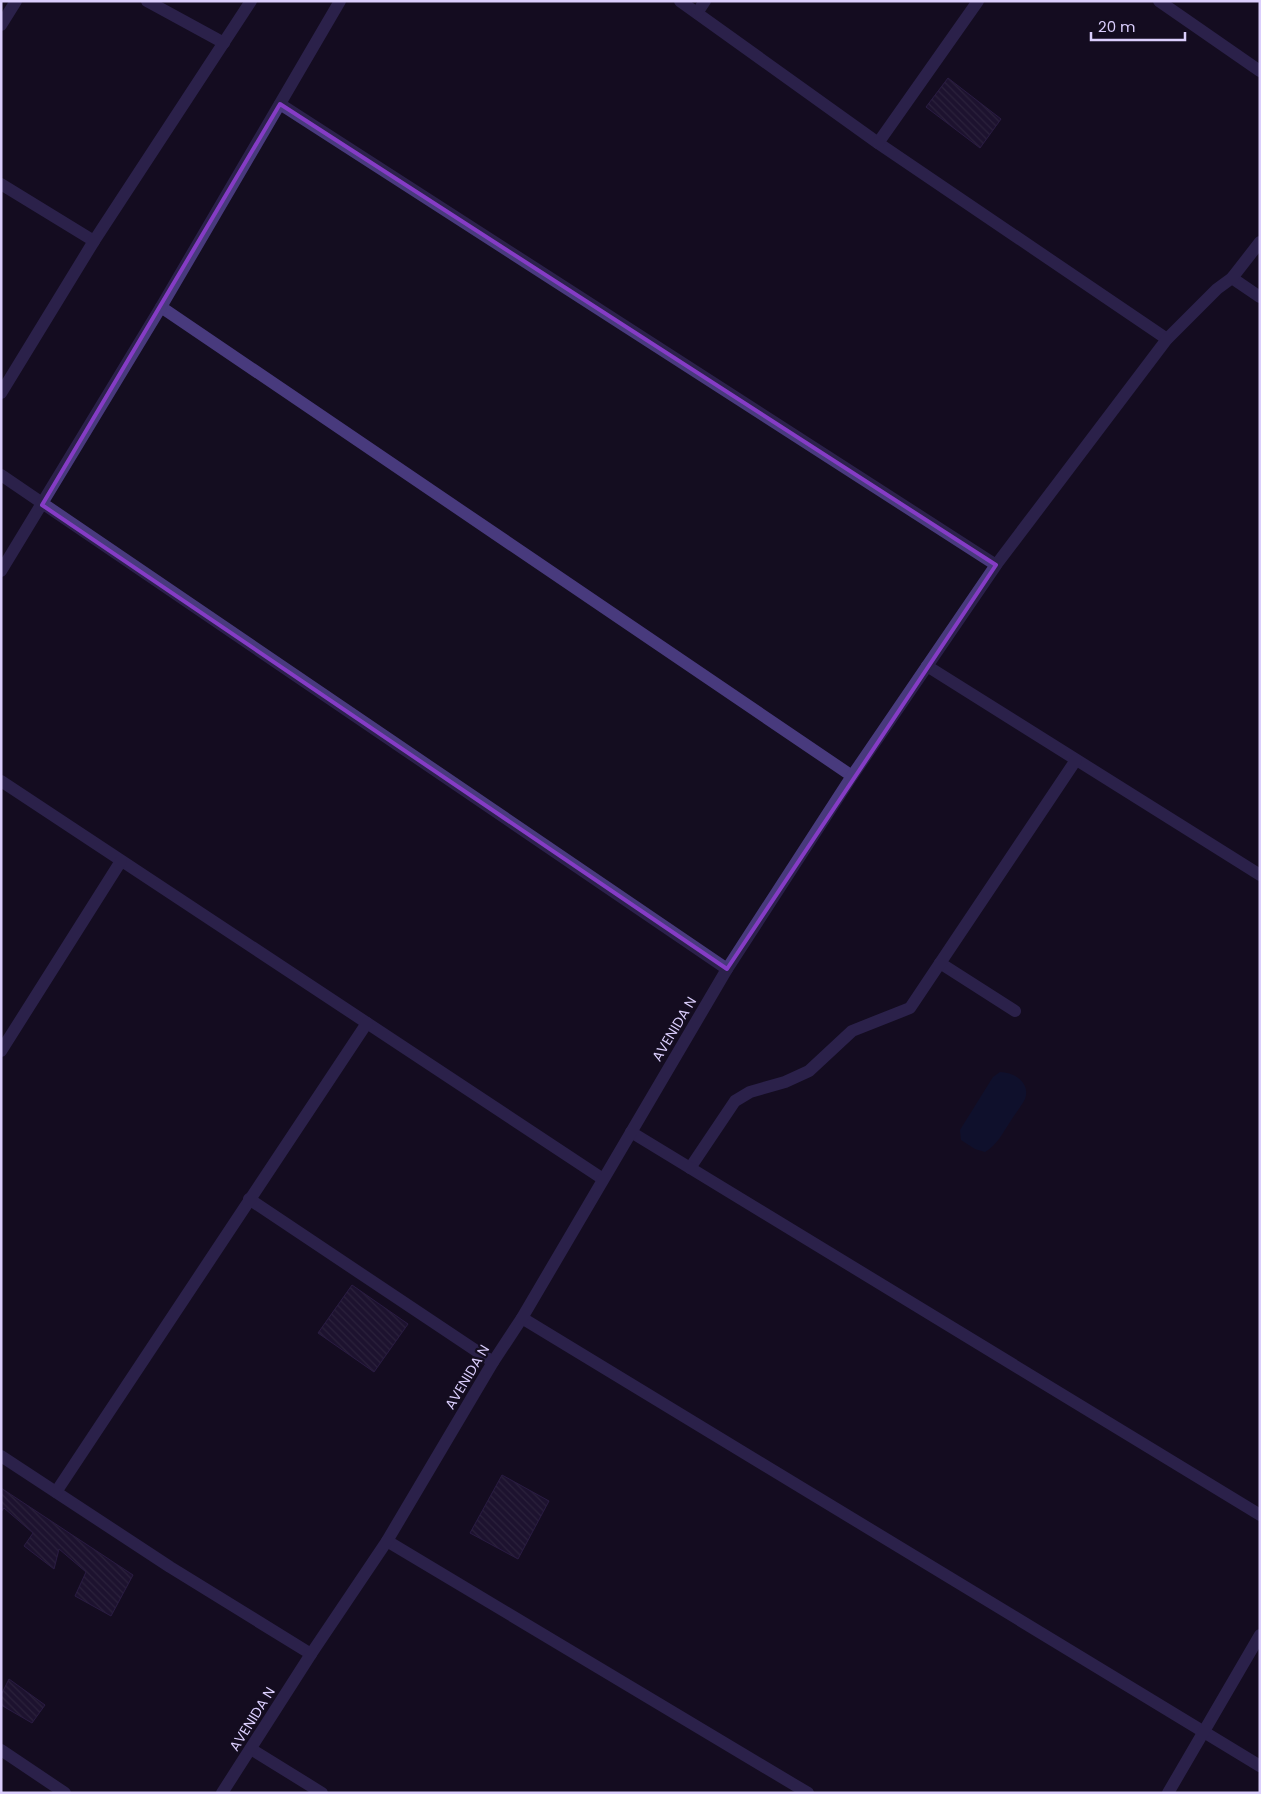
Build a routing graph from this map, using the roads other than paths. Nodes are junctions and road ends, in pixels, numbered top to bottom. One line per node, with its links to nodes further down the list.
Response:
1 (16, 1): 10 (street)
2 (147, 1): 11 (street)
3 (251, 1): 11 (street)
4 (340, 1): 13 (street)
5 (680, 1): 9 (street)
6 (705, 1): 9 (street)
7 (978, 1): 14 (street)
8 (1159, 1): 12 (street)
9 (697, 13): 14 (street)
10 (1, 25)
11 (224, 43): 16 (street)
12 (1260, 71)
13 (280, 104): 20 (street); 25 (street)
14 (878, 143): 21 (street)
15 (1, 184): 16 (street)
16 (94, 241): 22 (street)
17 (1260, 242): 18 (street, AVENIDA N)
18 (1232, 278): 19 (street); 21 (street, AVENIDA N)
19 (1260, 297)
20 (161, 306): 24 (street); 29 (street)
21 (1168, 339): 25 (street, AVENIDA N)
22 (1, 393)
23 (1, 475): 24 (street)
24 (42, 505): 26 (street); 34 (street)
25 (996, 565): 27 (street, AVENIDA N)
26 (1, 571)
27 (927, 666): 28 (street); 29 (street, AVENIDA N)
28 (1076, 760): 32 (street); 33 (street)
29 (852, 776): 34 (street, AVENIDA N)
30 (1, 781): 31 (street)
31 (121, 861): 36 (street); 37 (street)
32 (1260, 875)
33 (940, 962): 35 (street); 39 (street)
34 (727, 969): 38 (street, AVENIDA N)
35 (1015, 1011)
36 (367, 1023): 40 (street); 41 (street)
37 (3, 1045)
38 (631, 1132): 39 (street); 40 (street, AVENIDA N)
39 (690, 1168): 46 (street)
40 (603, 1179): 42 (street, AVENIDA N)
41 (249, 1199): 43 (street); 45 (street)
42 (522, 1318): 43 (street, AVENIDA N); 50 (street)
43 (493, 1362): 47 (street, AVENIDA N)
44 (1, 1456): 45 (street)
45 (56, 1492): 49 (street)
46 (1260, 1515)
47 (387, 1540): 49 (street, AVENIDA N); 57 (street)
48 (1260, 1635): 50 (street)
49 (311, 1654): 51 (street, AVENIDA N)
50 (1203, 1732): 53 (street); 58 (street)
51 (251, 1749): 55 (street, AVENIDA N); 56 (street)
52 (1, 1750): 54 (street)
53 (1260, 1766)
54 (65, 1793)
55 (222, 1793)
56 (322, 1793)
57 (808, 1793)
58 (1168, 1793)

